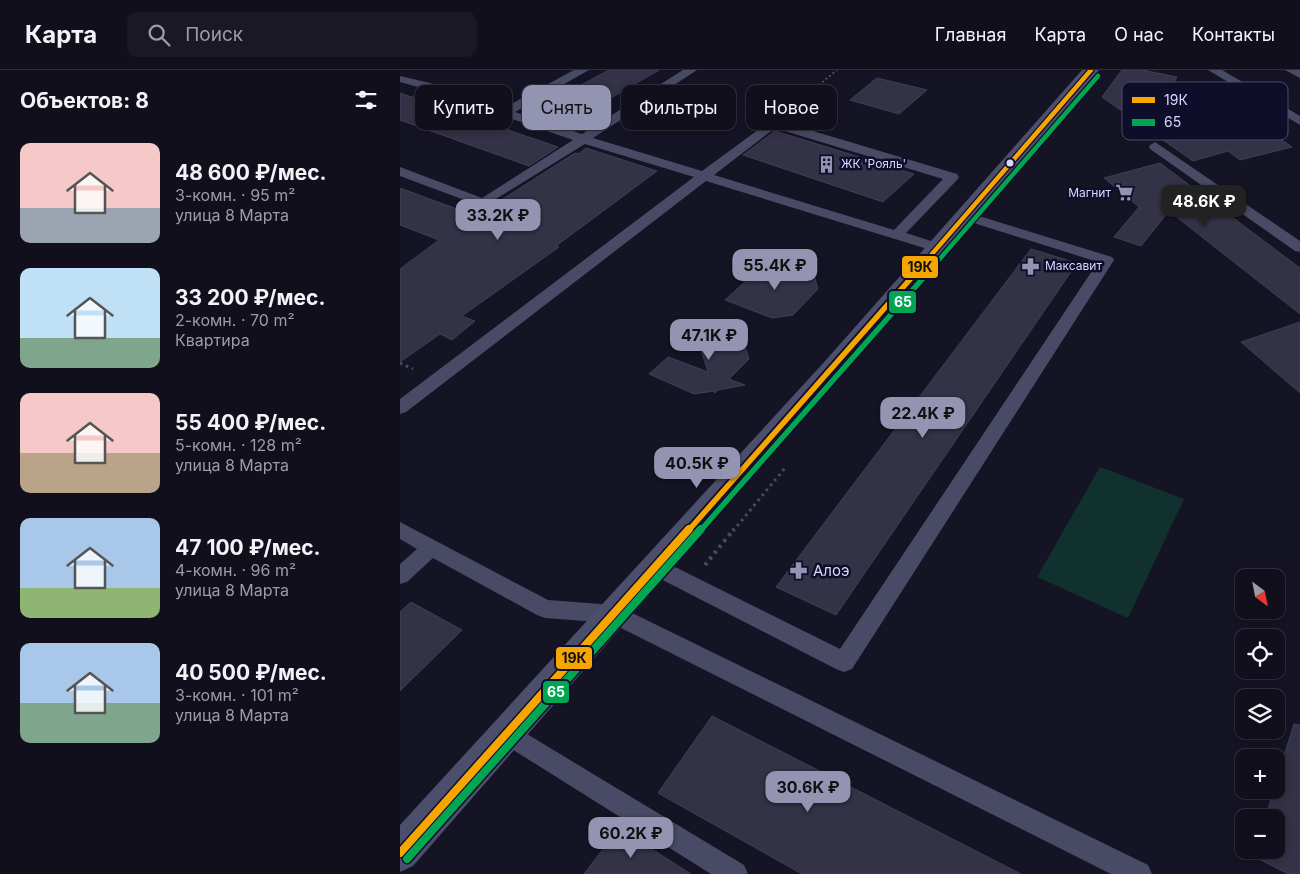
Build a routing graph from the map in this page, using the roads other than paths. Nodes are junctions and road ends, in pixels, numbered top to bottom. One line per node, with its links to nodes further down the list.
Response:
1 (584, 70): 10 (lane)
2 (691, 70): 14 (lane)
3 (1092, 70): 18 (street)
4 (1214, 70): 8 (lane)
5 (1291, 70): 6 (lane)
6 (1300, 75)
7 (400, 79): 9 (lane)
8 (1234, 82)
9 (426, 85)
10 (512, 108)
11 (512, 114): 14 (lane)
12 (1288, 114): 13 (lane)
13 (1300, 121)
14 (582, 139): 16 (lane); 17 (lane)
15 (1155, 146): 21 (lane)
16 (400, 171)
17 (704, 176): 19 (lane); 19 (lane); 22 (lane)
18 (966, 216): 20 (street); 25 (lane)
19 (897, 235): 20 (lane)
20 (939, 248): 25 (street)
21 (1300, 248)
22 (400, 408)
23 (400, 530): 24 (lane)
24 (432, 547): 26 (lane); 27 (lane)
25 (656, 567): 27 (street)
26 (400, 576)
27 (614, 614): 28 (street); 31 (lane)
28 (507, 733): 29 (street); 30 (lane)
29 (400, 853)
30 (735, 874)
31 (1139, 874)

